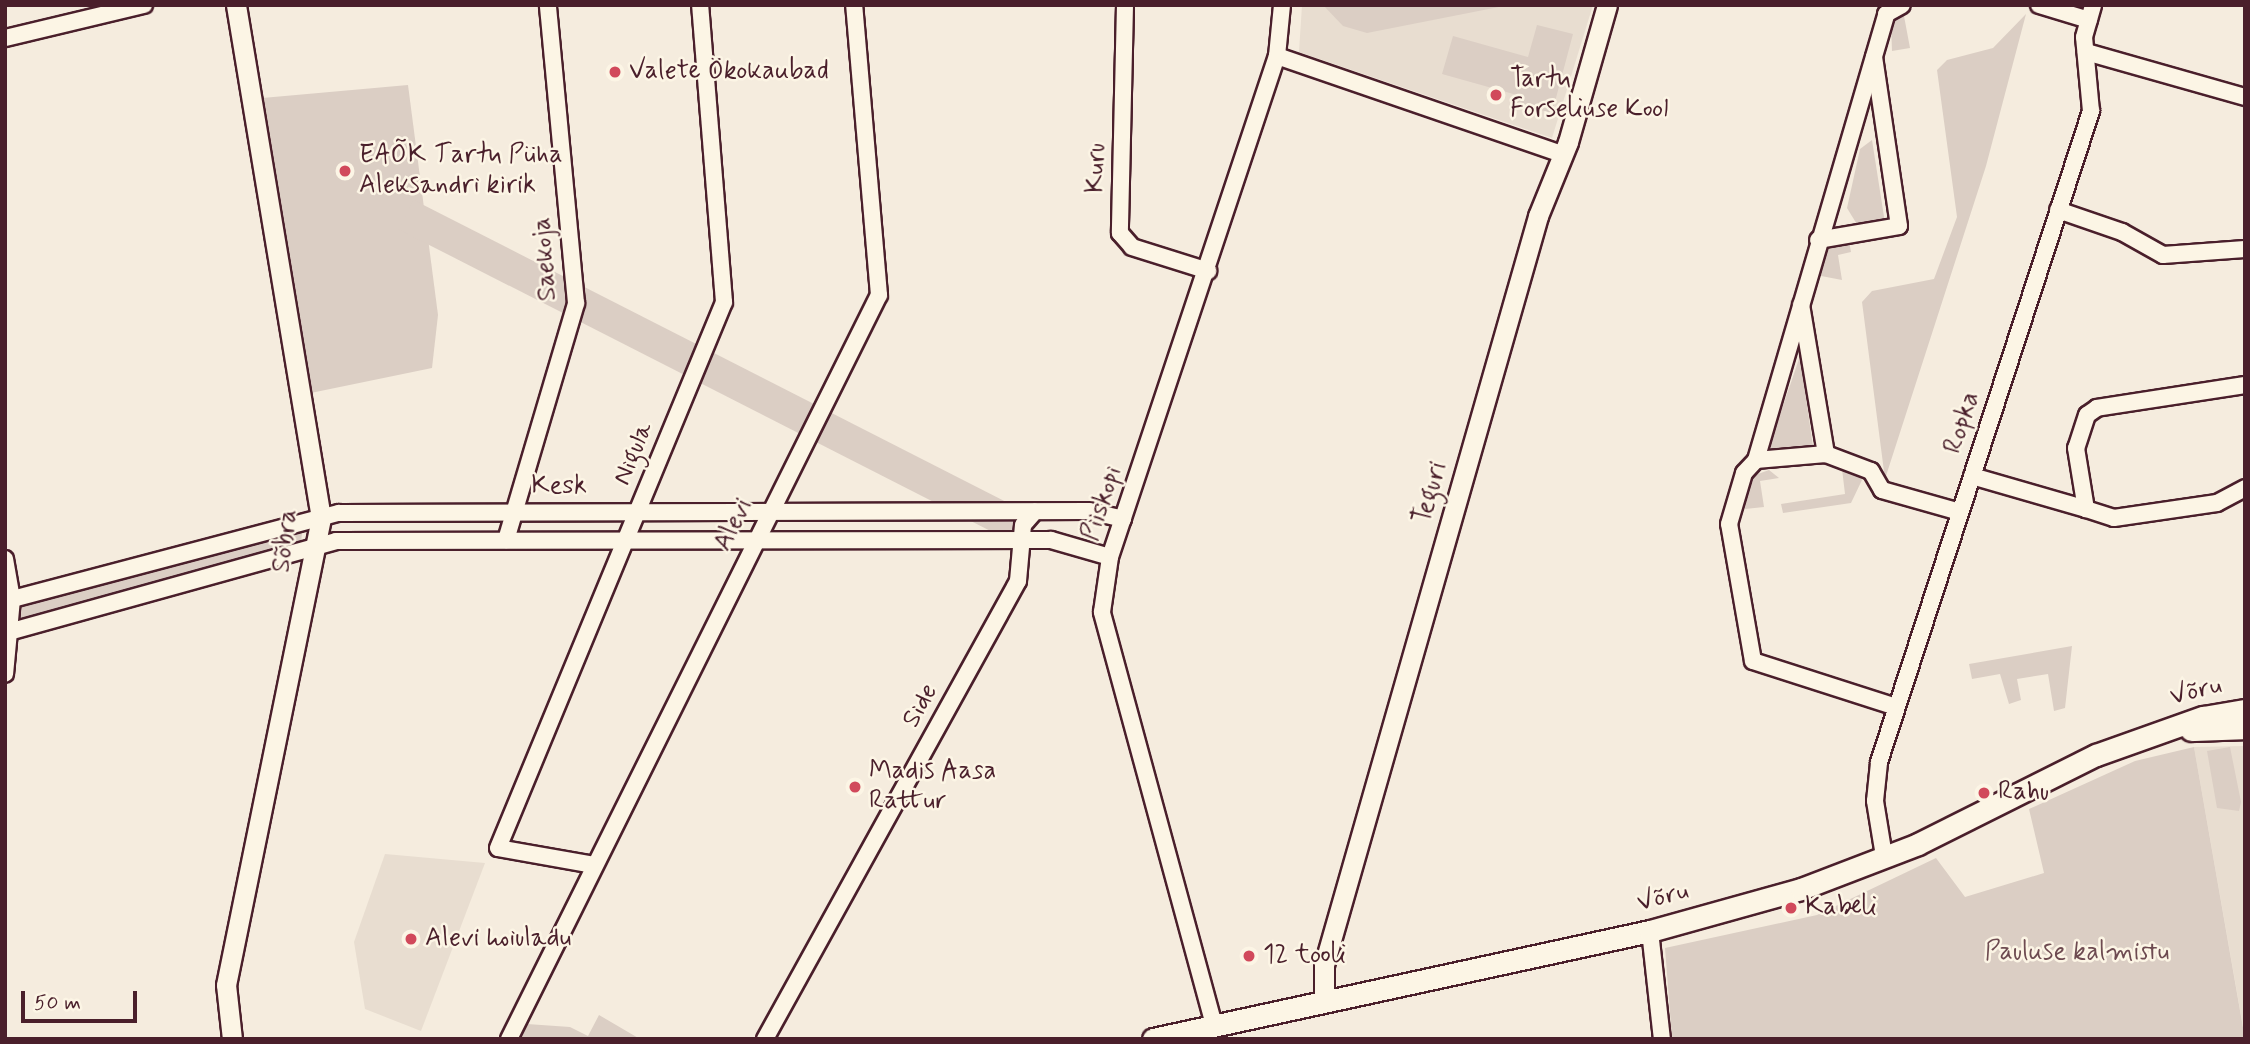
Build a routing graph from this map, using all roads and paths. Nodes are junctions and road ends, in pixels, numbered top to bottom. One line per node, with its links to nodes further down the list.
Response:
1 (144, 5): 12 (street)
2 (236, 5): 34 (street, Sõbra)
3 (548, 5): 30 (street, Saekoja)
4 (700, 5): 31 (street, Nigula)
5 (854, 5): 29 (street, Alevi)
6 (1125, 5): 21 (street, Kuru)
7 (1282, 5): 15 (street, Piiskopi)
8 (1607, 5): 17 (street, Teguri)
9 (1902, 5): 14 (street)
10 (2039, 5): 11 (street)
11 (2091, 13): 13 (street, Ropka)
12 (5, 38)
13 (2086, 52): 16 (street); 18 (street, Ropka)
14 (1873, 54): 19 (street); 19 (street)
15 (1278, 56): 17 (street); 21 (street, Piiskopi)
16 (2245, 97)
17 (1561, 154): 53 (street, Teguri)
18 (2058, 210): 20 (street); 26 (street, Ropka)
19 (1818, 240): 22 (street)
20 (2245, 249)
21 (1208, 271): 35 (street, Piiskopi)
22 (1801, 301): 24 (street); 25 (street)
23 (2245, 385): 28 (street)
24 (1826, 454): 25 (street); 33 (street)
25 (1756, 460): 46 (street)
26 (1972, 475): 28 (street); 33 (street, Ropka)
27 (2245, 488): 28 (street)
28 (2086, 509)
29 (768, 510): 31 (street, Kesk); 32 (street, Kesk); 39 (street, Alevi)
30 (509, 511): 31 (street, Kesk); 34 (street, Kesk); 36 (street, Saekoja)
31 (637, 511): 37 (street, Nigula)
32 (1035, 511): 35 (street, Kesk); 38 (street)
33 (1960, 512): 46 (street, Ropka)
34 (321, 518): 40 (street, Sõbra); 43 (street, Kesk)
35 (1124, 519): 41 (street, Piiskopi)
36 (506, 540): 37 (street, Kesk); 40 (street, Kesk)
37 (627, 540): 39 (street, Kesk); 51 (street, Nigula)
38 (1019, 540): 39 (street, Kesk); 41 (street, Kesk); 57 (street, Side)
39 (753, 541): 51 (street, Alevi)
40 (316, 547): 44 (street, Kesk); 55 (street, Sõbra)
41 (1110, 557): 54 (street, Piiskopi)
42 (5, 559): 43 (street)
43 (8, 600): 44 (street)
44 (8, 632): 45 (street)
45 (5, 674)
46 (1896, 708): 50 (street, Ropka)
47 (2245, 710): 49 (main road, Võru)
48 (2245, 728): 49 (main road, Võru)
49 (2161, 730): 50 (main road, Võru)
50 (1884, 856): 52 (main road, Võru)
51 (594, 865): 56 (street, Alevi)
52 (1650, 931): 53 (main road, Võru); 59 (street)
53 (1324, 1000): 54 (main road, Võru)
54 (1214, 1025): 58 (main road, Võru)
55 (232, 1039)
56 (509, 1039)
57 (765, 1039)
58 (1153, 1039)
59 (1662, 1039)

